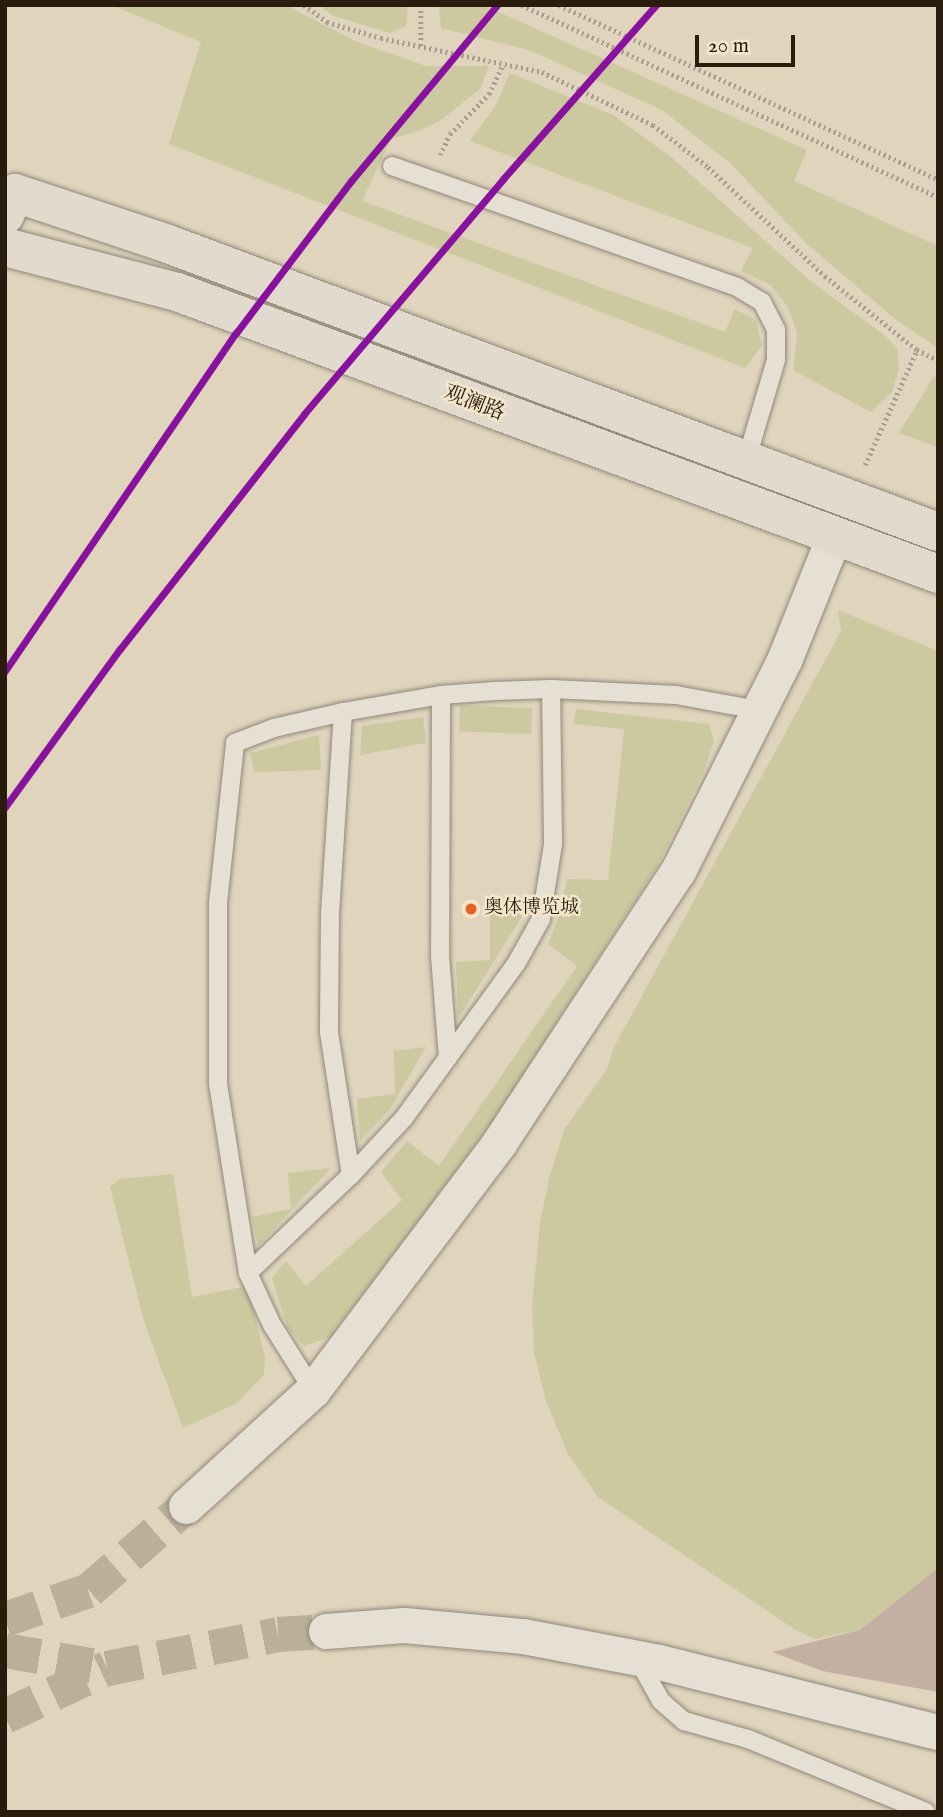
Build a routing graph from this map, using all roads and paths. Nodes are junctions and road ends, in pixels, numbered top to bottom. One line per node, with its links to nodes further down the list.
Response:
1 (304, 5): 5 (path)
2 (421, 5): 5 (path)
3 (522, 5): 10 (path)
4 (559, 5): 9 (path)
5 (421, 46): 6 (path)
6 (503, 64): 7 (path); 13 (path)
7 (440, 155)
8 (392, 166): 15 (lane)
9 (938, 179)
10 (938, 197)
11 (10, 204): 15 (main road, 观澜路)
12 (5, 247): 18 (main road, 观澜路)
13 (917, 350): 14 (path); 16 (path)
14 (938, 360)
15 (746, 461): 17 (main road, 观澜路)
16 (865, 465)
17 (938, 532)
18 (834, 536): 19 (main road, 观澜路); 22 (street)
19 (938, 574)
20 (551, 689): 21 (lane); 22 (lane); 24 (lane)
21 (441, 695): 23 (lane); 24 (lane)
22 (758, 710): 27 (street)
23 (343, 712): 25 (lane); 26 (lane)
24 (448, 1058): 25 (lane)
25 (351, 1175): 26 (lane)
26 (248, 1273): 27 (lane)
27 (313, 1390): 28 (street)
28 (186, 1506)
29 (326, 1631): 30 (street)
30 (637, 1658): 31 (street); 32 (lane)
31 (938, 1732)
32 (926, 1812)

